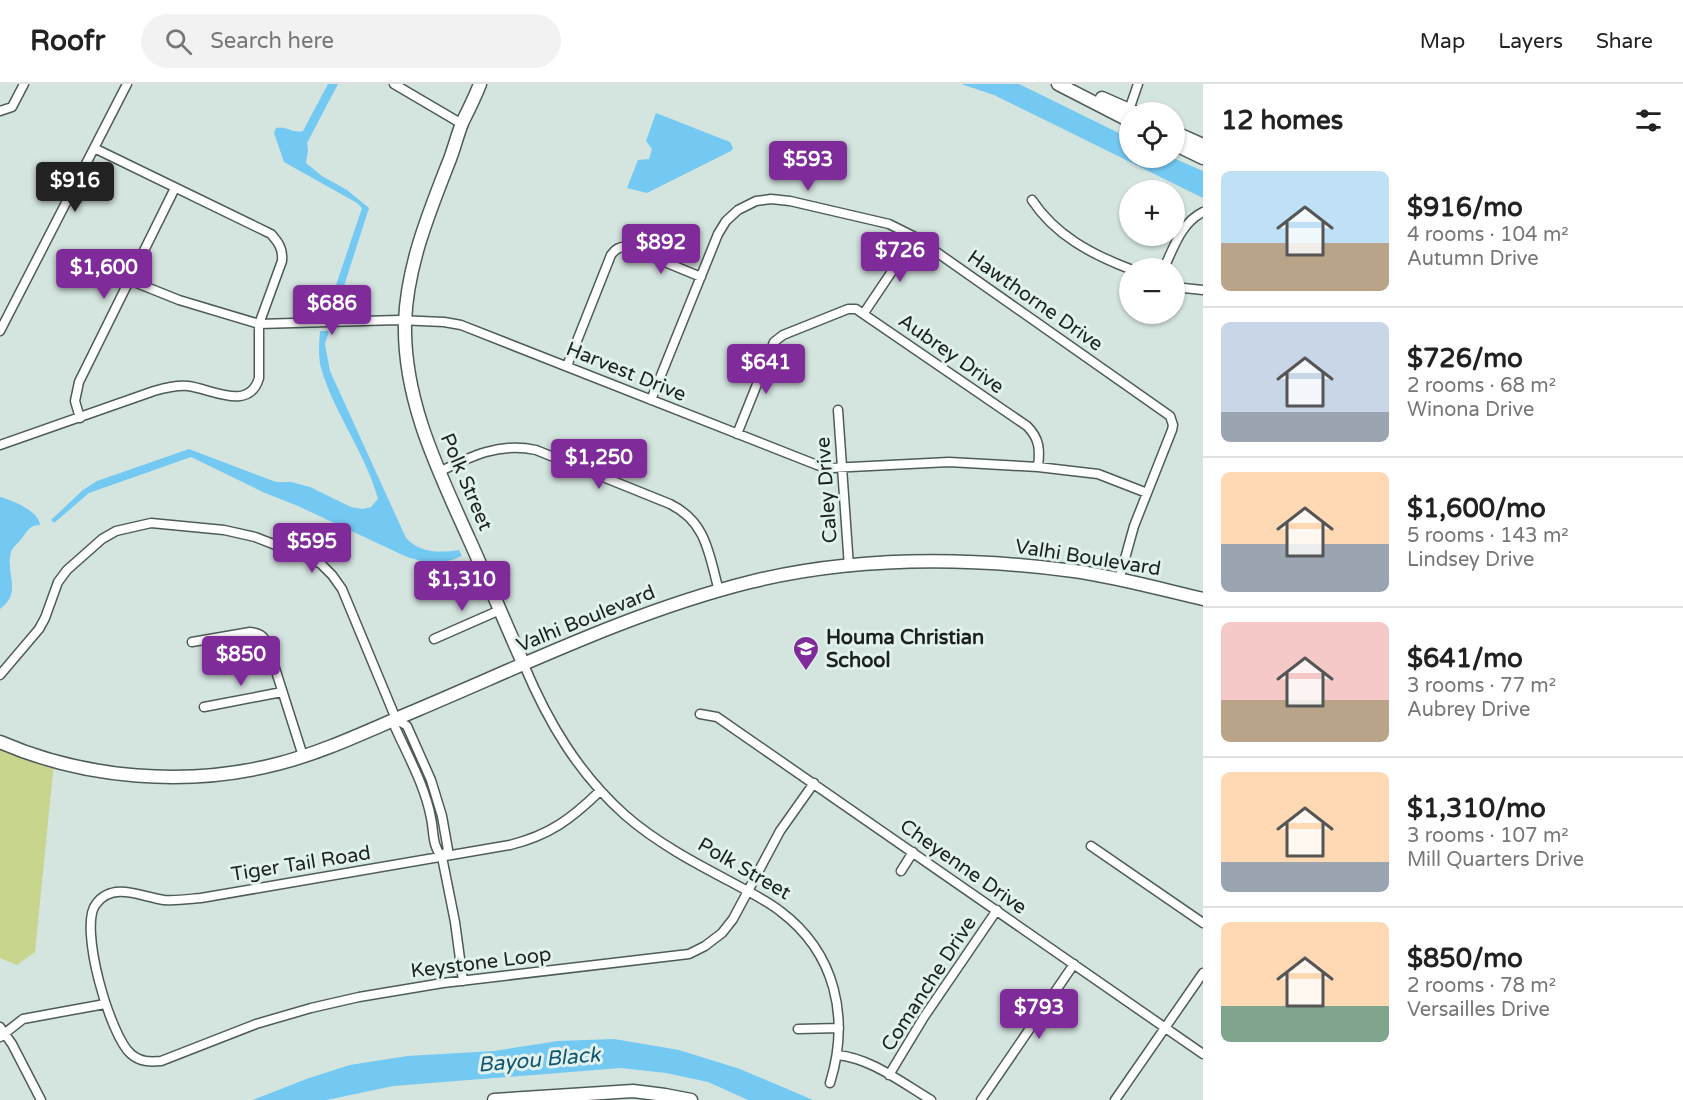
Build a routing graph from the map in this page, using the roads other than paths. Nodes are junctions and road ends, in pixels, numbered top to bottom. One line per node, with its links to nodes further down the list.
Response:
1 (24, 84): 11 (street)
2 (127, 84): 15 (street)
3 (394, 84): 12 (street)
4 (480, 84): 12 (street, Polk Street)
5 (1058, 84): 10 (street)
6 (1070, 84): 9 (street)
7 (1138, 84): 8 (street)
8 (1134, 102)
9 (1119, 109)
10 (1119, 110)
11 (0, 111)
12 (462, 123): 29 (street, Polk Street)
13 (1185, 137): 14 (street)
14 (1203, 145)
15 (94, 148): 18 (street); 31 (street)
16 (1185, 149): 17 (street)
17 (1203, 158)
18 (175, 188): 25 (street); 30 (street)
19 (1032, 200): 23 (street)
20 (1203, 212): 22 (street)
21 (915, 237): 24 (street, Hawthorne Drive); 28 (street); 41 (street, Hawthorne Drive)
22 (1169, 258)
23 (1119, 265)
24 (701, 277): 32 (street); 33 (street, Hawthorne Drive)
25 (129, 280): 30 (street, Harvest Drive); 35 (street)
26 (1185, 288): 27 (street)
27 (1203, 290)
28 (864, 313): 36 (street); 39 (street, Aubrey Drive)
29 (405, 320): 30 (street, Harvest Drive); 32 (street, Harvest Drive); 40 (street, Polk Street)
30 (259, 324): 35 (street)
31 (0, 331)
32 (567, 366): 33 (street, Harvest Drive)
33 (651, 400): 36 (street, Harvest Drive)
34 (838, 410): 38 (street, Caley Drive)
35 (80, 418): 37 (street)
36 (737, 434): 38 (street, Harvest Drive)
37 (0, 445)
38 (843, 467): 39 (street, Harvest Drive); 42 (street, Caley Drive)
39 (1038, 467): 41 (street, Harvest Drive)
40 (439, 472): 44 (street); 46 (street, Polk Street)
41 (1147, 493): 43 (street, Hawthorne Drive)
42 (849, 567): 43 (street, Valhi Boulevard); 44 (street, Valhi Boulevard)
43 (1119, 580): 45 (street, Valhi Boulevard)
44 (719, 591): 49 (street, Valhi Boulevard)
45 (1203, 599)
46 (500, 610): 47 (street); 49 (street, Polk Street)
47 (434, 639)
48 (192, 642): 51 (street)
49 (524, 665): 54 (street, Valhi Boulevard); 60 (street, Polk Street)
50 (0, 675): 54 (street)
51 (282, 692): 52 (street); 56 (street)
52 (204, 707)
53 (700, 714): 57 (street, Cheyenne Drive)
54 (396, 719): 56 (street, Valhi Boulevard); 58 (street); 59 (street)
55 (0, 742): 56 (street, Valhi Boulevard)
56 (303, 756)
57 (814, 783): 62 (street, Cheyenne Drive); 65 (street, Keystone Loop)
58 (433, 787): 59 (street); 63 (street)
59 (423, 790): 63 (street)
60 (600, 791): 63 (street, Tiger Tail Road); 65 (street, Polk Street)
61 (1091, 846): 67 (street)
62 (913, 852): 64 (street); 66 (street, Cheyenne Drive)
63 (442, 857): 70 (street); 71 (street, Tiger Tail Road)
64 (901, 871)
65 (748, 892): 70 (street, Keystone Loop); 72 (street, Polk Street)
66 (997, 910): 68 (street, Cheyenne Drive); 78 (street, Comanche Drive)
67 (1203, 922)
68 (1074, 964): 73 (street, Cheyenne Drive); 86 (street)
69 (1203, 973): 73 (street)
70 (463, 981): 71 (street, Keystone Loop)
71 (105, 1004): 75 (street)
72 (839, 1028): 74 (street); 77 (street, Polk Street)
73 (1166, 1028): 76 (street, Cheyenne Drive); 87 (street)
74 (798, 1029)
75 (2, 1032): 81 (street)
76 (1203, 1054)
77 (837, 1055): 78 (street); 79 (street, Polk Street)
78 (889, 1075): 85 (street)
79 (830, 1083)
80 (586, 1097): 83 (street); 84 (street)
81 (41, 1100)
82 (494, 1100): 83 (street)
83 (507, 1100)
84 (691, 1100)
85 (932, 1100)
86 (981, 1100)
87 (1115, 1100)

